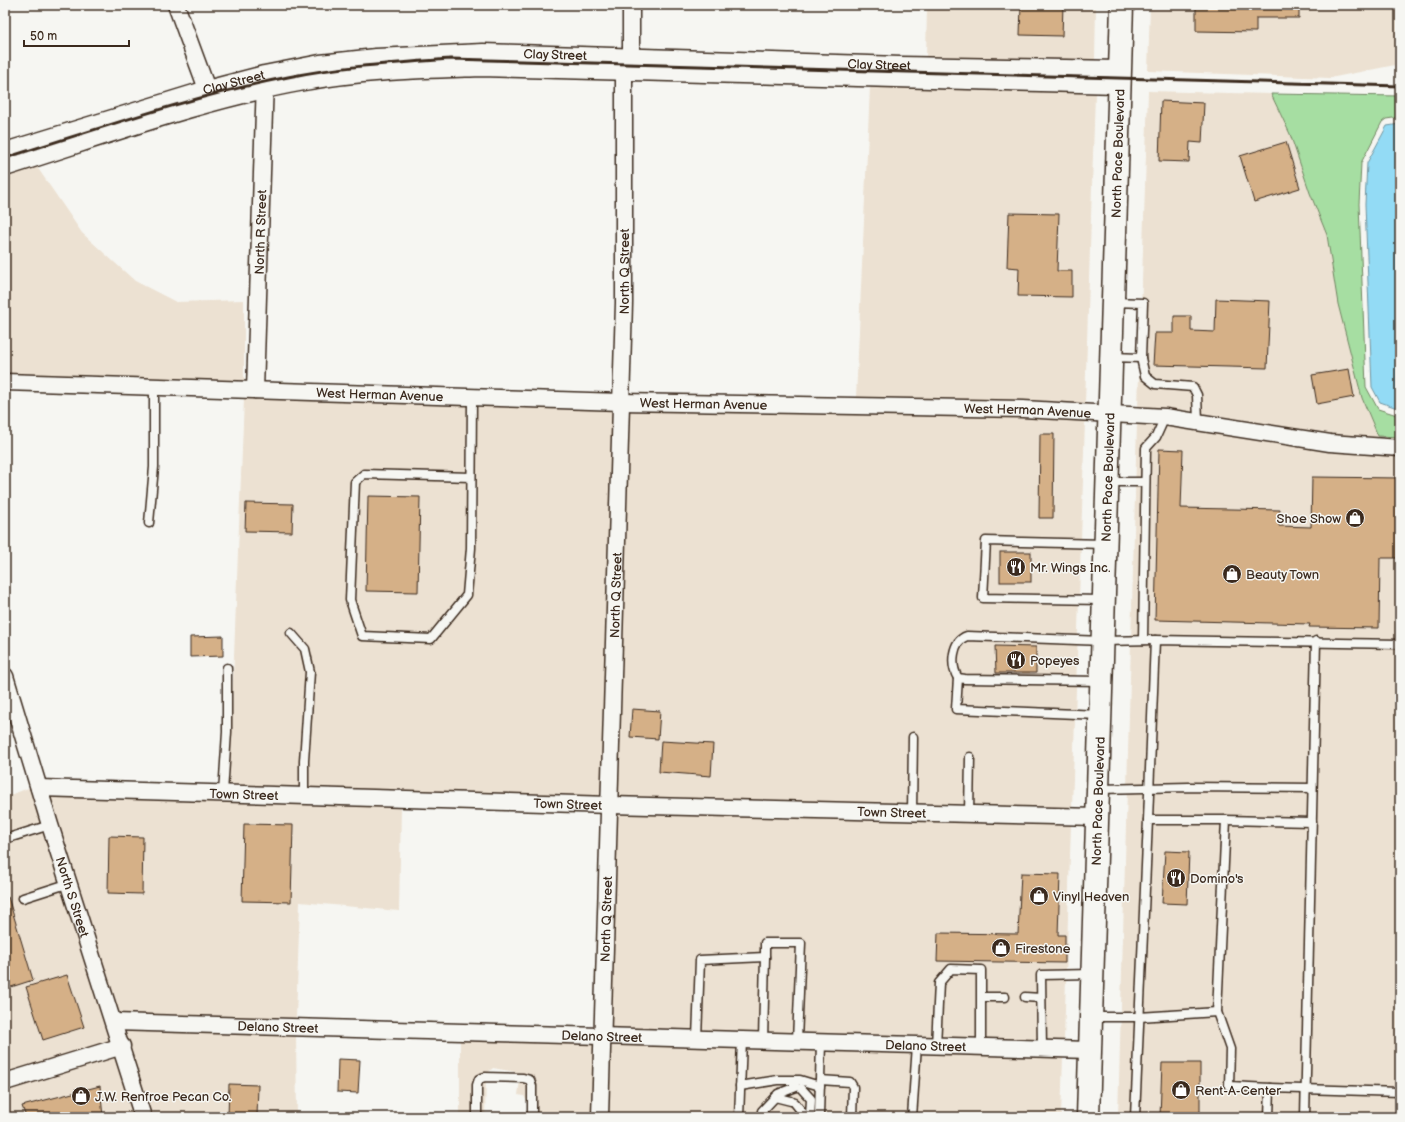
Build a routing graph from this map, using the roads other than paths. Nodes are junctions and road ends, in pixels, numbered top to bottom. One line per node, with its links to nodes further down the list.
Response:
1 (176, 5): 8 (street)
2 (631, 5): 4 (street)
3 (1122, 5): 7 (main road, North Pace Boulevard)
4 (631, 57): 6 (street, Clay Street); 7 (street, Clay Street)
5 (624, 73): 7 (street, Clay Street); 9 (street, Clay Street); 19 (street, North Q Street)
6 (264, 74): 8 (street, Clay Street); 9 (street, North R Street)
7 (1119, 77): 12 (main road, North Pace Boulevard)
8 (207, 89): 10 (street, Clay Street)
9 (265, 90): 11 (street, Clay Street); 17 (street, North R Street)
10 (5, 151)
11 (5, 168)
12 (1113, 302): 13 (main road, North Pace Boulevard); 14 (lane)
13 (1111, 357): 14 (lane); 20 (main road, North Pace Boulevard)
14 (1141, 358): 22 (lane)
15 (5, 382): 16 (street, West Herman Avenue)
16 (154, 387): 17 (street, West Herman Avenue); 27 (lane)
17 (255, 390): 18 (street, West Herman Avenue)
18 (472, 397): 19 (street, West Herman Avenue); 24 (lane)
19 (621, 402): 20 (street, West Herman Avenue); 49 (street, North Q Street)
20 (1110, 414): 21 (street, West Herman Avenue); 25 (main road, North Pace Boulevard)
21 (1165, 417): 22 (street, West Herman Avenue); 26 (lane)
22 (1198, 421): 23 (street, West Herman Avenue)
23 (1400, 448)
24 (471, 477): 24 (lane)
25 (1108, 482): 26 (lane); 28 (main road, North Pace Boulevard)
26 (1145, 482): 31 (lane)
27 (149, 523)
28 (1106, 544): 29 (main road, North Pace Boulevard); 29 (lane)
29 (1104, 600): 33 (main road, North Pace Boulevard)
30 (291, 633): 48 (lane)
31 (1143, 640): 32 (lane); 33 (lane)
32 (1155, 640): 34 (lane); 45 (lane)
33 (1103, 641): 38 (lane); 39 (main road, North Pace Boulevard)
34 (1316, 641): 35 (lane); 46 (lane)
35 (1400, 644)
36 (227, 668): 47 (lane)
37 (5, 676): 43 (street, North S Street)
38 (958, 678): 39 (lane); 40 (lane)
39 (1102, 681): 40 (main road, North Pace Boulevard)
40 (1100, 715): 44 (main road, North Pace Boulevard)
41 (913, 737): 50 (lane)
42 (970, 757): 51 (lane)
43 (39, 788): 47 (street, Town Street); 56 (street, North S Street)
44 (1098, 788): 45 (lane); 52 (main road, North Pace Boulevard)
45 (1149, 788): 46 (lane); 53 (lane)
46 (1312, 788): 55 (lane)
47 (223, 793): 48 (street, Town Street)
48 (304, 796): 49 (street, Town Street)
49 (610, 806): 50 (street, Town Street); 70 (street, North Q Street)
50 (912, 813): 51 (street, Town Street)
51 (969, 814): 52 (street, Town Street)
52 (1097, 817): 61 (main road, North Pace Boulevard)
53 (1148, 820): 54 (lane); 68 (lane)
54 (1226, 820): 55 (lane); 66 (lane)
55 (1312, 822): 86 (lane)
56 (50, 824): 57 (lane); 58 (street, North S Street)
57 (5, 839)
58 (70, 883): 59 (lane); 69 (street, North S Street)
59 (23, 898)
60 (765, 957): 71 (lane); 73 (lane); 74 (lane)
61 (1093, 974): 65 (lane); 67 (main road, North Pace Boulevard)
62 (982, 996): 63 (lane); 78 (lane); 79 (lane)
63 (1005, 997)
64 (1025, 998): 65 (lane)
65 (1042, 998): 80 (lane)
66 (1217, 1012): 68 (lane); 85 (lane)
67 (1091, 1016): 68 (lane); 81 (main road, North Pace Boulevard)
68 (1138, 1017): 101 (lane)
69 (114, 1022): 70 (street, Delano Street); 77 (street, North S Street)
70 (602, 1036): 71 (street, Delano Street); 92 (street, North Q Street)
71 (697, 1038): 72 (street, Delano Street)
72 (742, 1040): 73 (street, Delano Street); 84 (lane)
73 (763, 1040): 74 (street, Delano Street)
74 (797, 1041): 75 (street, Delano Street)
75 (821, 1042): 76 (street, Delano Street); 83 (lane)
76 (917, 1045): 78 (street, Delano Street); 99 (lane)
77 (122, 1046): 82 (street); 89 (street, North S Street)
78 (936, 1046): 79 (street, Delano Street)
79 (981, 1047): 80 (street, Delano Street)
80 (1042, 1049): 81 (street, Delano Street)
81 (1089, 1050): 100 (main road, North Pace Boulevard)
82 (5, 1082)
83 (820, 1083): 84 (lane); 97 (lane); 98 (lane)
84 (740, 1086): 93 (lane)
85 (1270, 1088): 86 (lane); 102 (lane)
86 (1305, 1089): 87 (lane); 103 (lane)
87 (1400, 1092)
88 (775, 1097): 94 (lane); 95 (lane); 96 (lane)
89 (143, 1117)
90 (477, 1117): 91 (lane)
91 (532, 1117)
92 (600, 1117)
93 (739, 1117)
94 (762, 1117)
95 (806, 1117)
96 (810, 1117)
97 (819, 1117)
98 (852, 1117)
99 (912, 1117)
100 (1088, 1117)
101 (1135, 1117)
102 (1269, 1117)
103 (1305, 1117)

